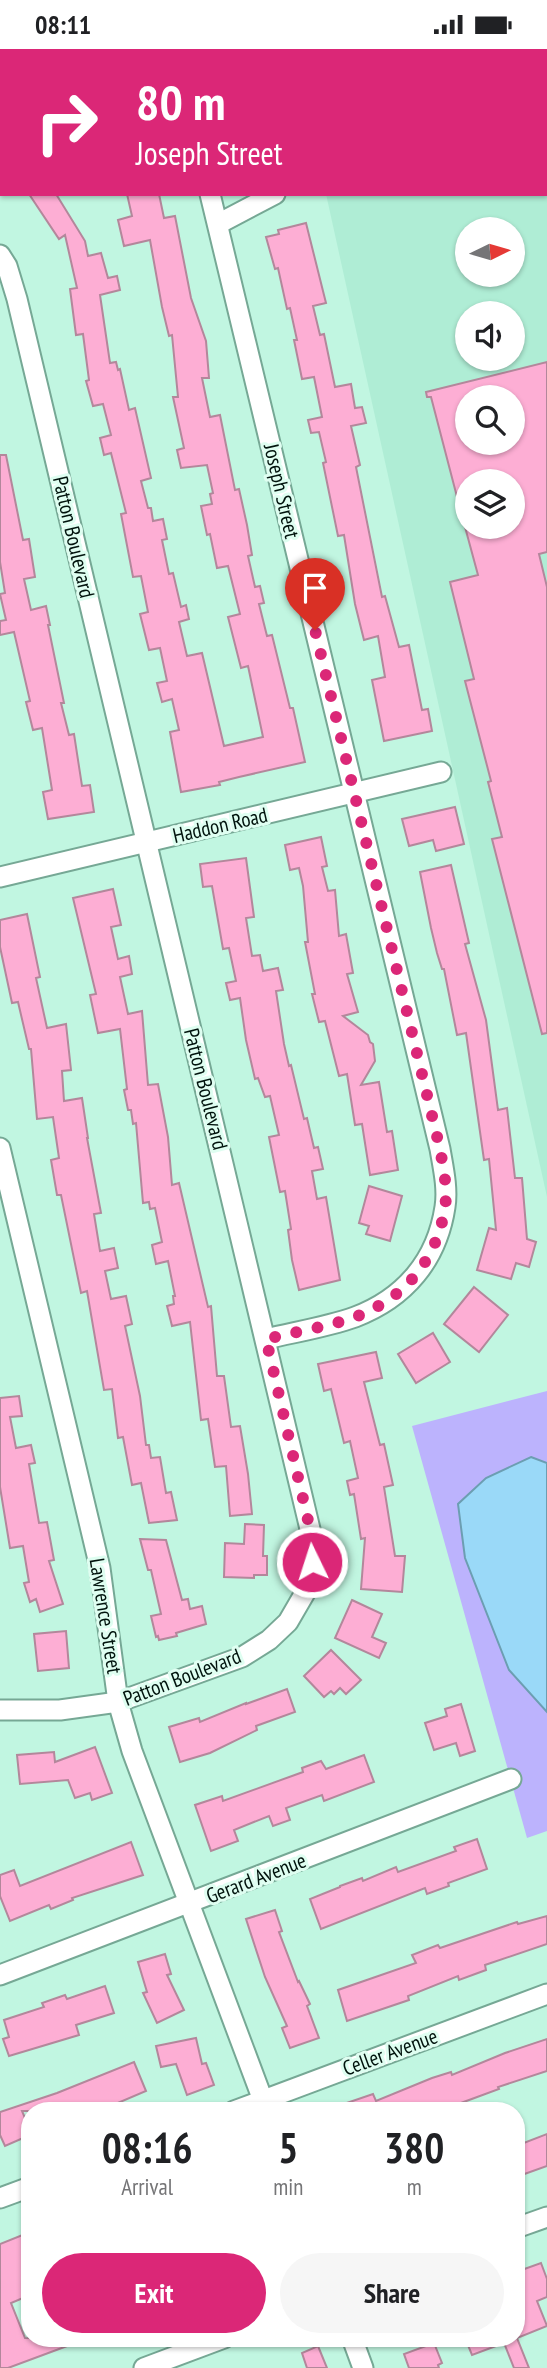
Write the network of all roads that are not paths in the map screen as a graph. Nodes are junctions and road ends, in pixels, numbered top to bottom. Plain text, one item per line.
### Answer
1 (211, 196) edge
2 (271, 196) edge
3 (218, 224) junction
4 (0, 255) edge
5 (441, 772) dead end
6 (354, 793) junction
7 (146, 842) junction
8 (0, 877) edge
9 (0, 1148) edge
10 (266, 1339) junction
11 (118, 1702) junction
12 (0, 1710) edge
13 (511, 1779) dead end
14 (189, 1904) junction
15 (0, 1975) edge
16 (547, 1994) edge
17 (264, 2102) edge
18 (273, 2102) edge
19 (21, 2190) edge
20 (0, 2198) edge
21 (547, 2217) edge
22 (525, 2225) edge
23 (200, 2347) edge
24 (355, 2347) edge
25 (144, 2368) edge
26 (363, 2368) edge

1 - 3 street, Joseph Street
2 - 3 street
3 - 6 street, Joseph Street
4 - 7 street, Patton Boulevard
5 - 6 street, Haddon Road
6 - 7 street, Haddon Road
6 - 10 street, Joseph Street
7 - 8 street, Haddon Road
7 - 10 street, Patton Boulevard
9 - 11 street, Lawrence Street
10 - 11 street, Patton Boulevard
11 - 12 street, Patton Boulevard
11 - 14 street, Lawrence Street
13 - 14 street, Gerard Avenue
14 - 15 street, Gerard Avenue
14 - 17 street, Lawrence Street
16 - 18 street, Celler Avenue
19 - 20 street
21 - 22 street
23 - 25 street
24 - 26 street

